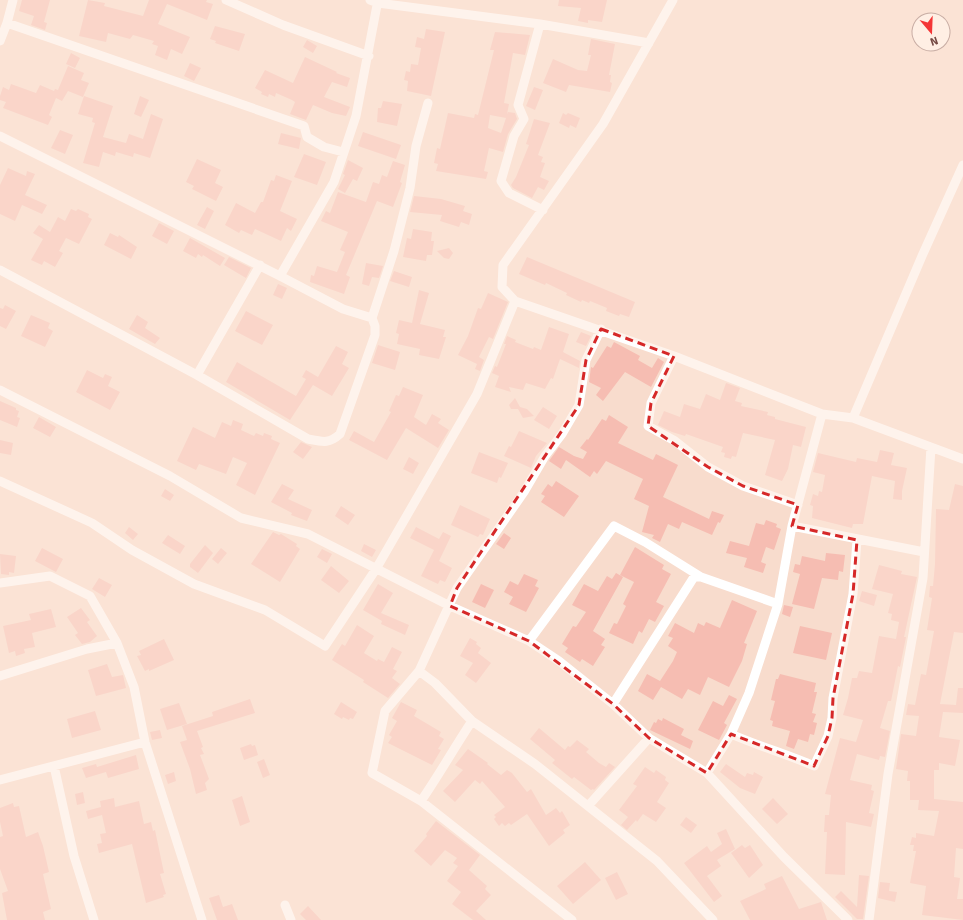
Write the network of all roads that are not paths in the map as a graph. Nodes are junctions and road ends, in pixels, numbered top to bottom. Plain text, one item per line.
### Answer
1 (13, 0) edge
2 (226, 0) edge
3 (673, 0) edge
4 (375, 1) edge
5 (7, 23) junction
6 (540, 24) junction
7 (0, 41) edge
8 (649, 43) junction
9 (369, 56) junction
10 (428, 103) dead end
11 (0, 136) edge
12 (344, 152) junction
13 (963, 165) edge
14 (543, 210) junction
15 (260, 265) junction
16 (0, 270) edge
17 (280, 276) junction
18 (515, 301) junction
19 (372, 318) junction
20 (601, 329) junction
21 (674, 356) junction
22 (197, 375) junction
23 (0, 390) edge
24 (822, 414) junction
25 (853, 418) junction
26 (931, 447) junction
27 (963, 459) edge
28 (0, 481) edge
29 (798, 505) junction
30 (792, 526) junction
31 (857, 540) junction
32 (924, 552) junction
33 (376, 569) junction
34 (701, 577) junction
35 (0, 583) edge
36 (778, 604) junction
37 (450, 606) junction
38 (528, 641) junction
39 (117, 642) junction
40 (419, 671) junction
41 (0, 676) edge
42 (613, 704) junction
43 (472, 722) junction
44 (731, 734) junction
45 (649, 738) junction
46 (145, 742) junction
47 (54, 766) junction
48 (707, 773) junction
49 (0, 780) edge
50 (421, 801) junction
51 (588, 806) junction
52 (285, 905) dead end
53 (94, 920) edge
54 (202, 920) edge
55 (291, 920) edge
56 (572, 920) edge
57 (713, 920) edge
58 (848, 920) edge
59 (869, 920) edge

1 - 5 street
2 - 9 street
3 - 8 street
4 - 6 street
4 - 9 street
5 - 7 street
5 - 12 street
6 - 8 street
6 - 14 street
8 - 14 street
9 - 12 street
10 - 19 street
11 - 15 street
12 - 17 street
13 - 25 street
14 - 18 street
15 - 17 street
15 - 22 street
16 - 22 street
17 - 19 street
18 - 20 street
18 - 33 street
19 - 22 street
20 - 21 street
20 - 37 street
21 - 24 street
21 - 29 street
23 - 33 street
24 - 25 street
24 - 29 street
25 - 26 street
26 - 27 street
26 - 32 street
28 - 33 street
29 - 30 street
30 - 31 street
30 - 36 street
31 - 32 street
31 - 44 street
32 - 59 street
33 - 37 street
34 - 36 street
34 - 38 street
34 - 42 street
35 - 39 street
36 - 44 street
37 - 38 street
37 - 40 street
38 - 42 street
39 - 41 street
39 - 46 street
40 - 43 street
40 - 50 street
42 - 45 street
43 - 50 street
43 - 51 street
44 - 48 street
45 - 48 street
45 - 51 street
46 - 47 street
46 - 54 street
47 - 49 street
47 - 53 street
48 - 58 street
50 - 56 street
51 - 57 street
52 - 55 street

